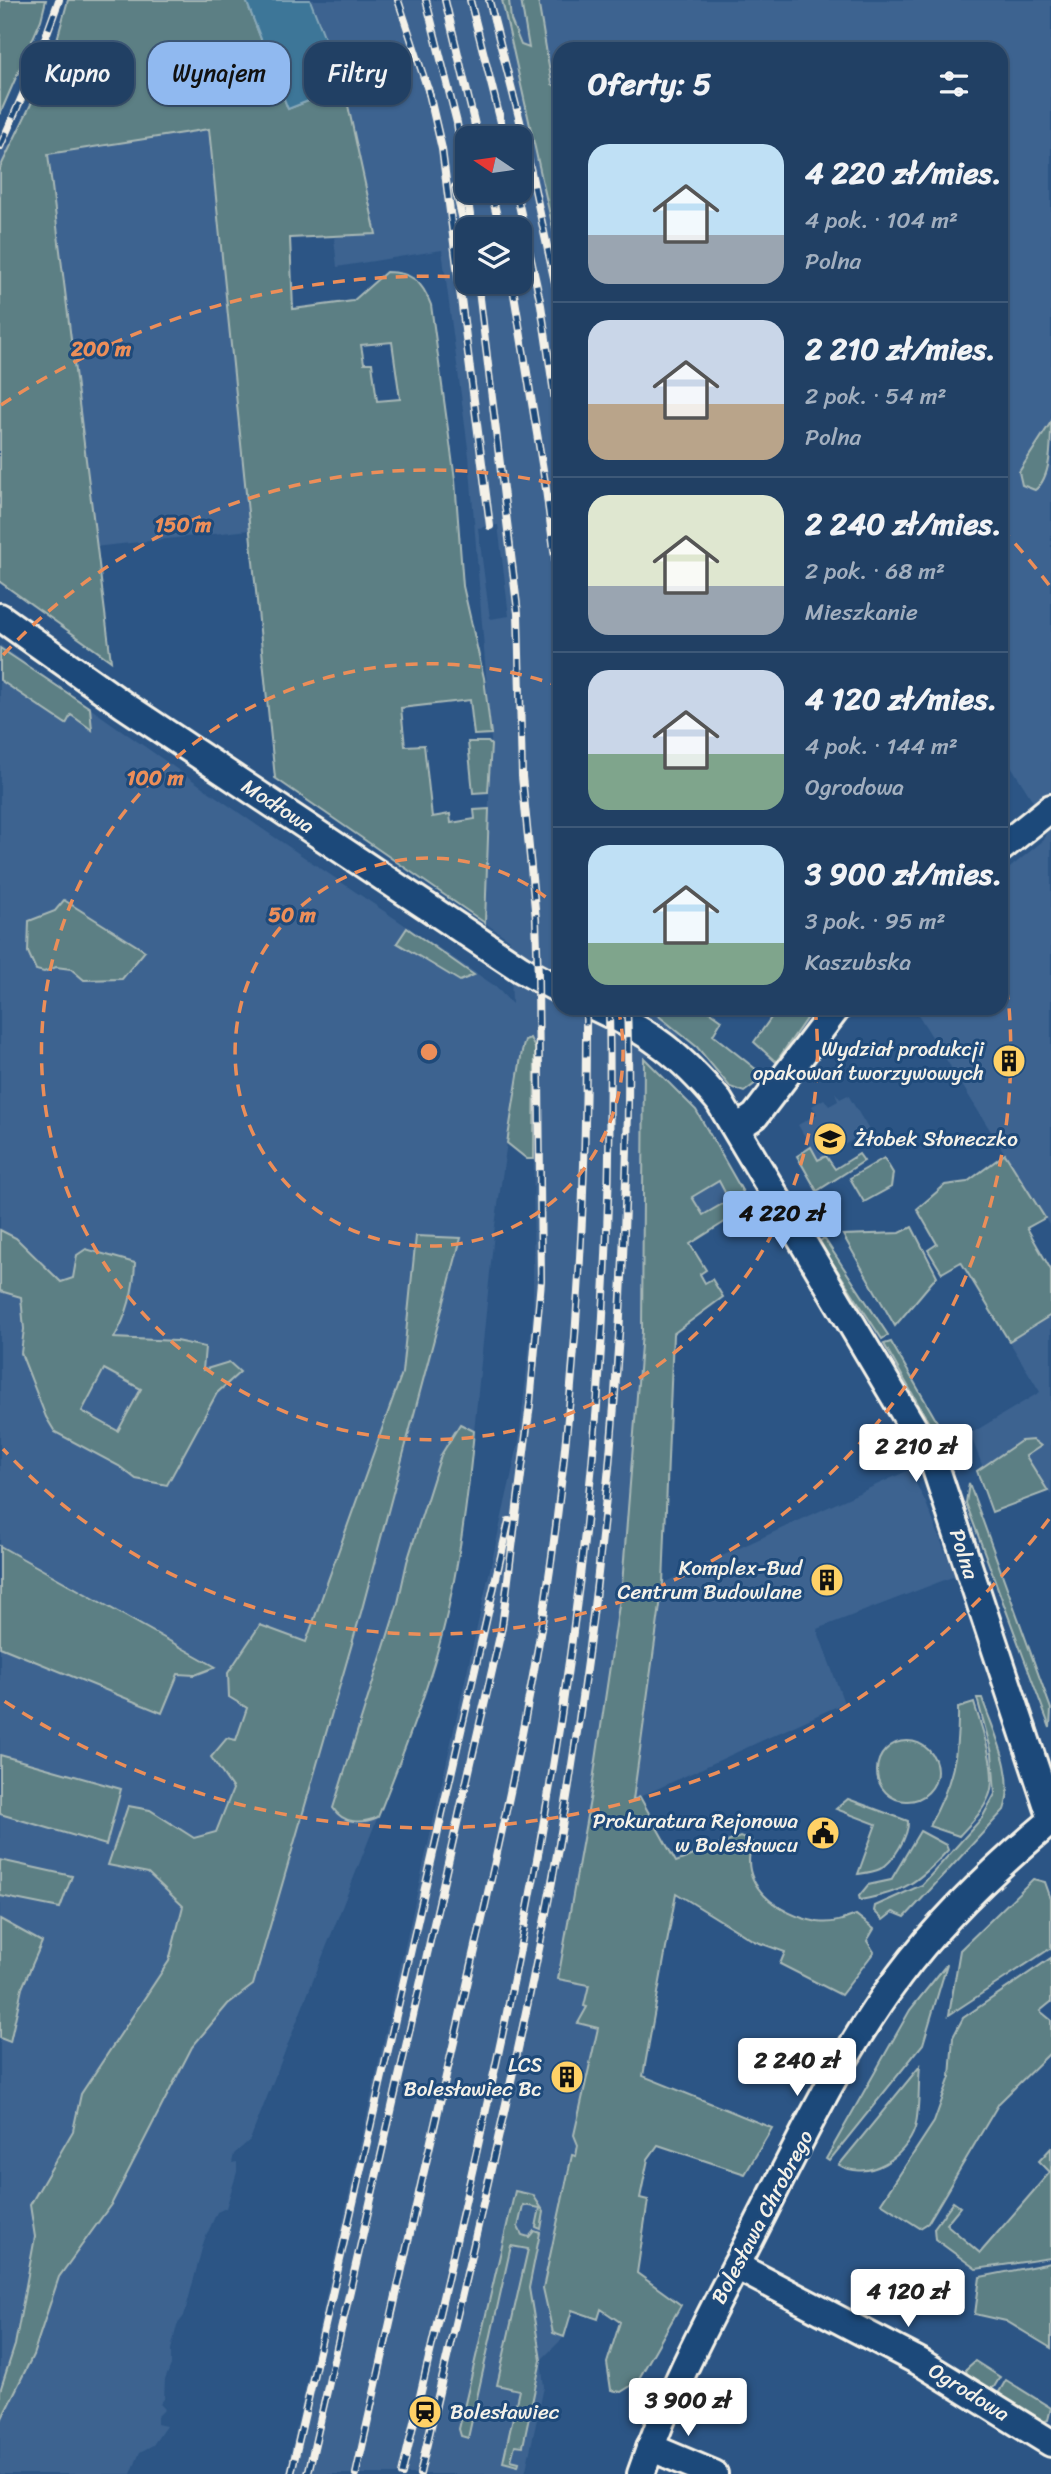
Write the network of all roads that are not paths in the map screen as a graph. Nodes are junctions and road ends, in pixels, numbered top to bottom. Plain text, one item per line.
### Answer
1 (0, 617) edge
2 (1051, 808) edge
3 (1008, 842) edge
4 (553, 986) edge
5 (611, 1015) edge
6 (832, 1015) edge
7 (737, 1128) junction
8 (1051, 1818) edge
9 (736, 2266) junction
10 (1051, 2443) edge
11 (650, 2447) junction
12 (641, 2474) edge
13 (714, 2474) edge

1 - 4 street, Modłowa
2 - 3 street
5 - 7 street
6 - 7 street
7 - 8 street, Polna
8 - 9 street, Bolesława Chrobrego
9 - 10 street, Ogrodowa
9 - 11 street, Bolesława Chrobrego
11 - 12 street, Bolesława Chrobrego
11 - 13 street

